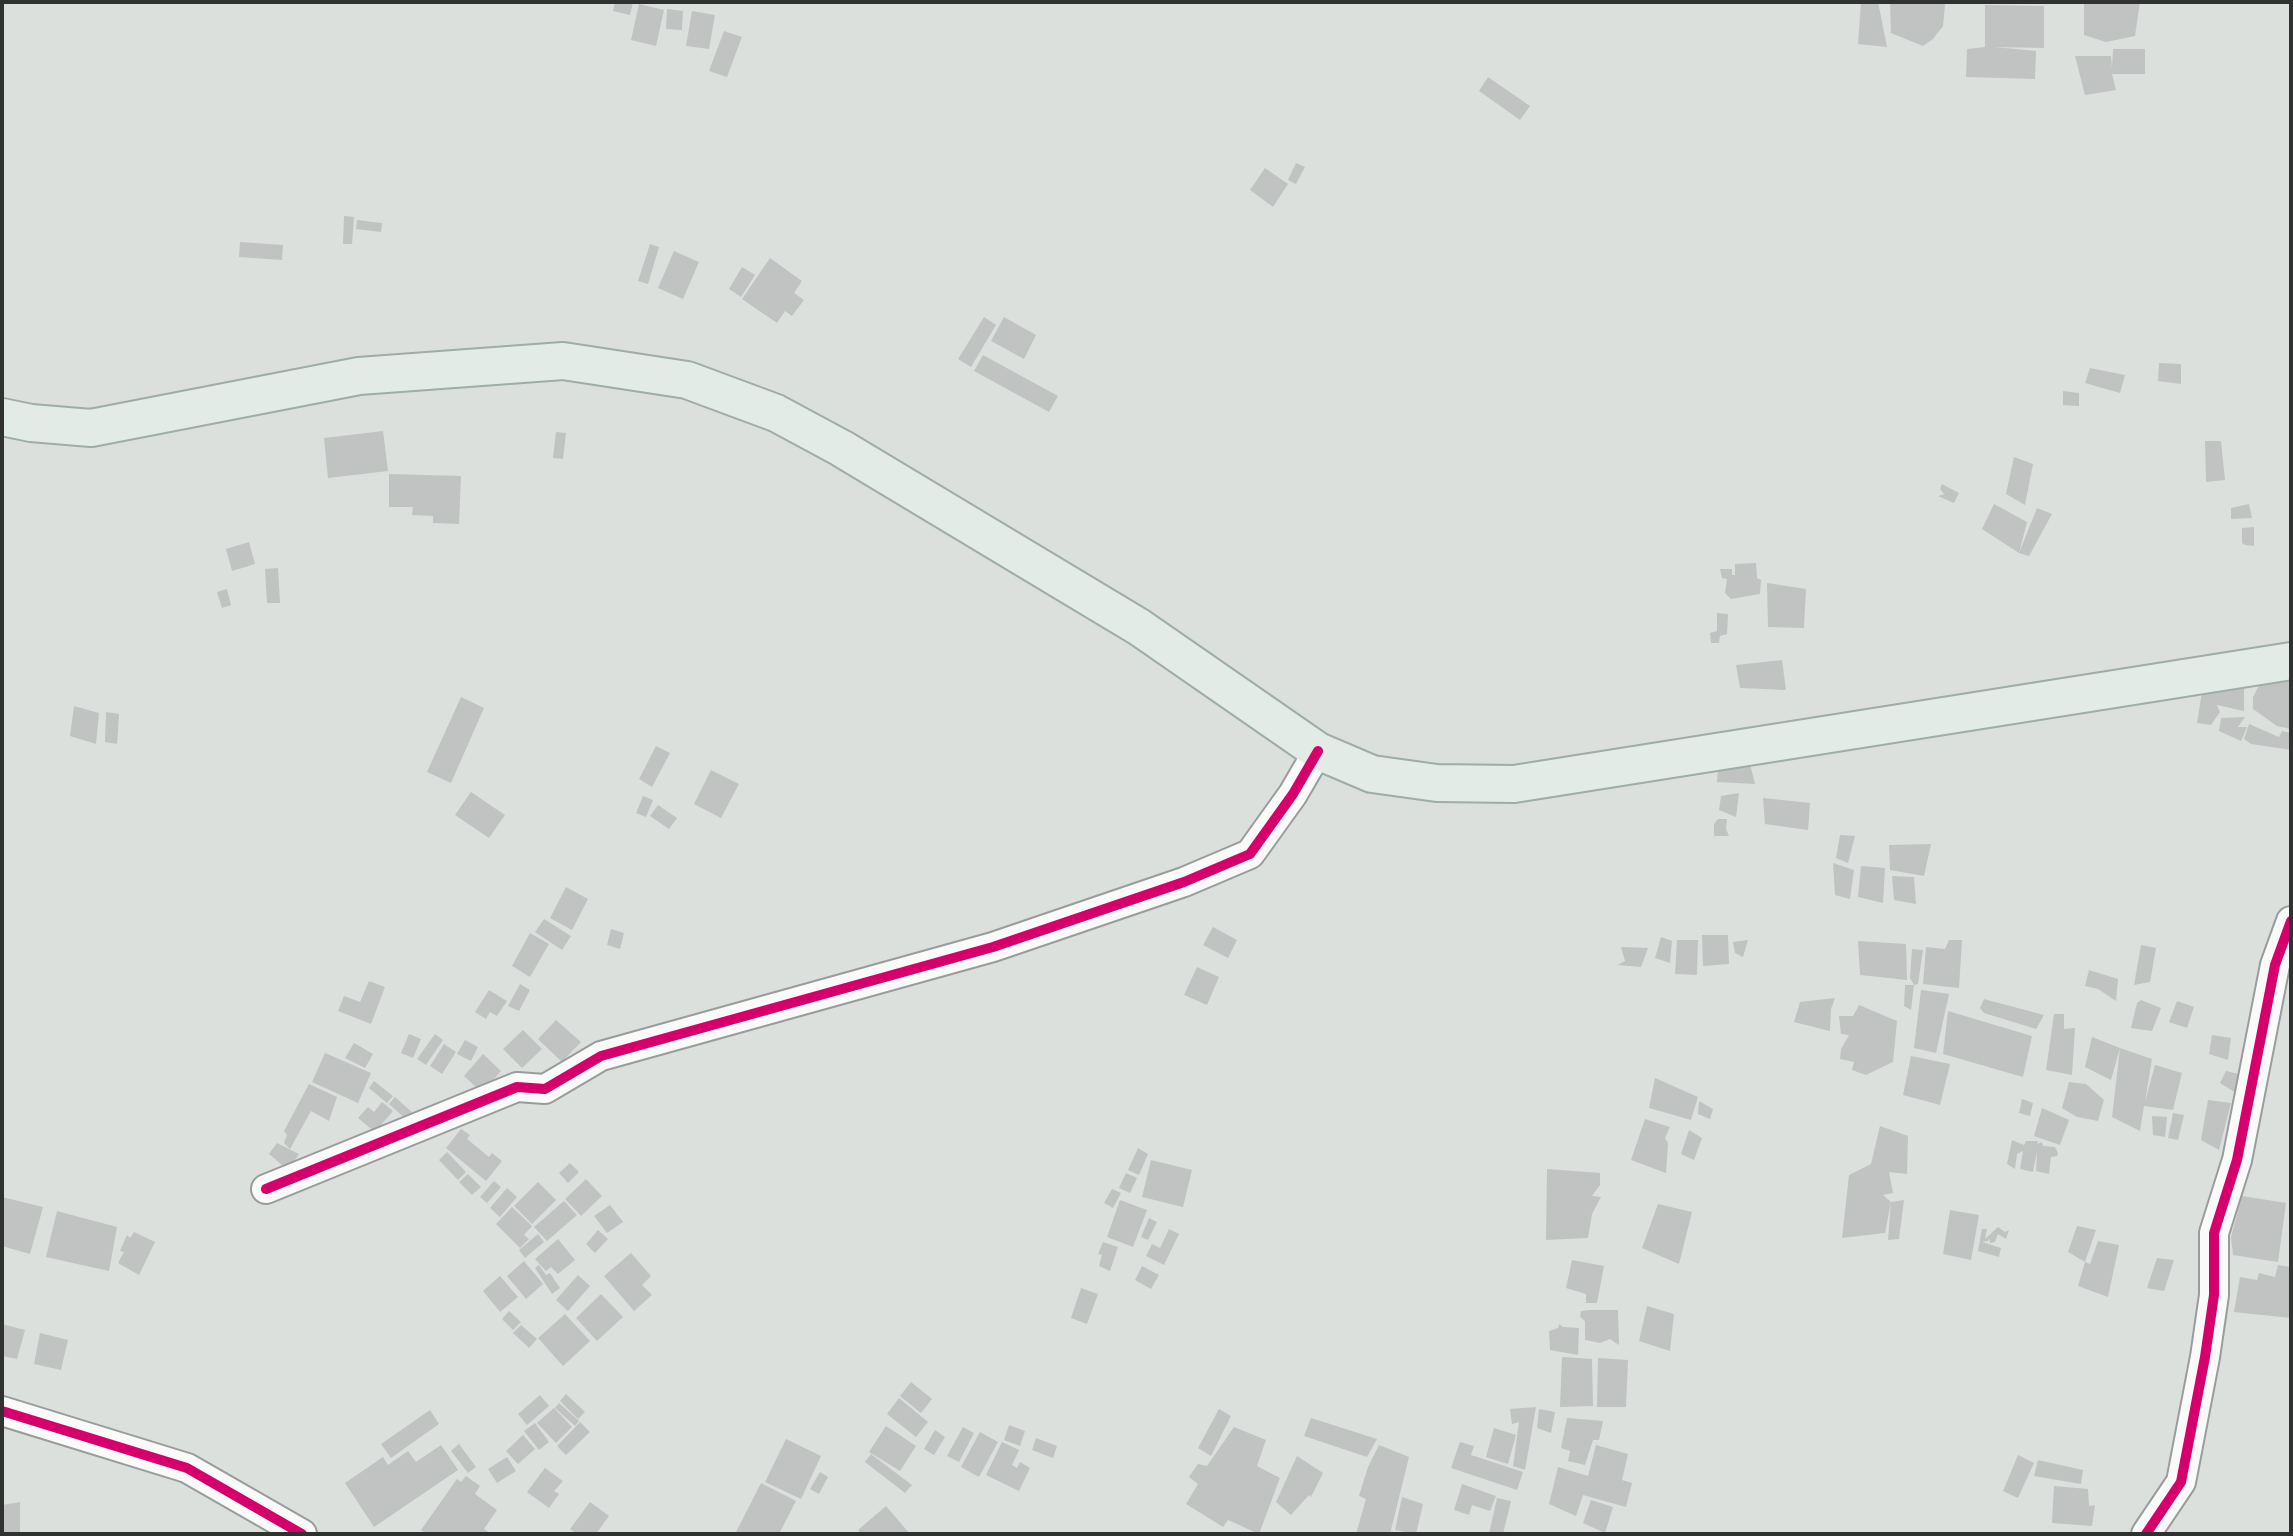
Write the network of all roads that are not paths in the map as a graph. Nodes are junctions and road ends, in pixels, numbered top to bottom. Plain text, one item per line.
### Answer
1 (2, 417) edge
2 (2291, 661) edge
3 (1318, 751) junction
4 (2291, 921) edge
5 (266, 1189) dead end
6 (2, 1411) edge
7 (302, 1534) edge
8 (2146, 1534) edge

1 - 3 main road
2 - 3 main road
3 - 5 street
4 - 8 street
6 - 7 street

